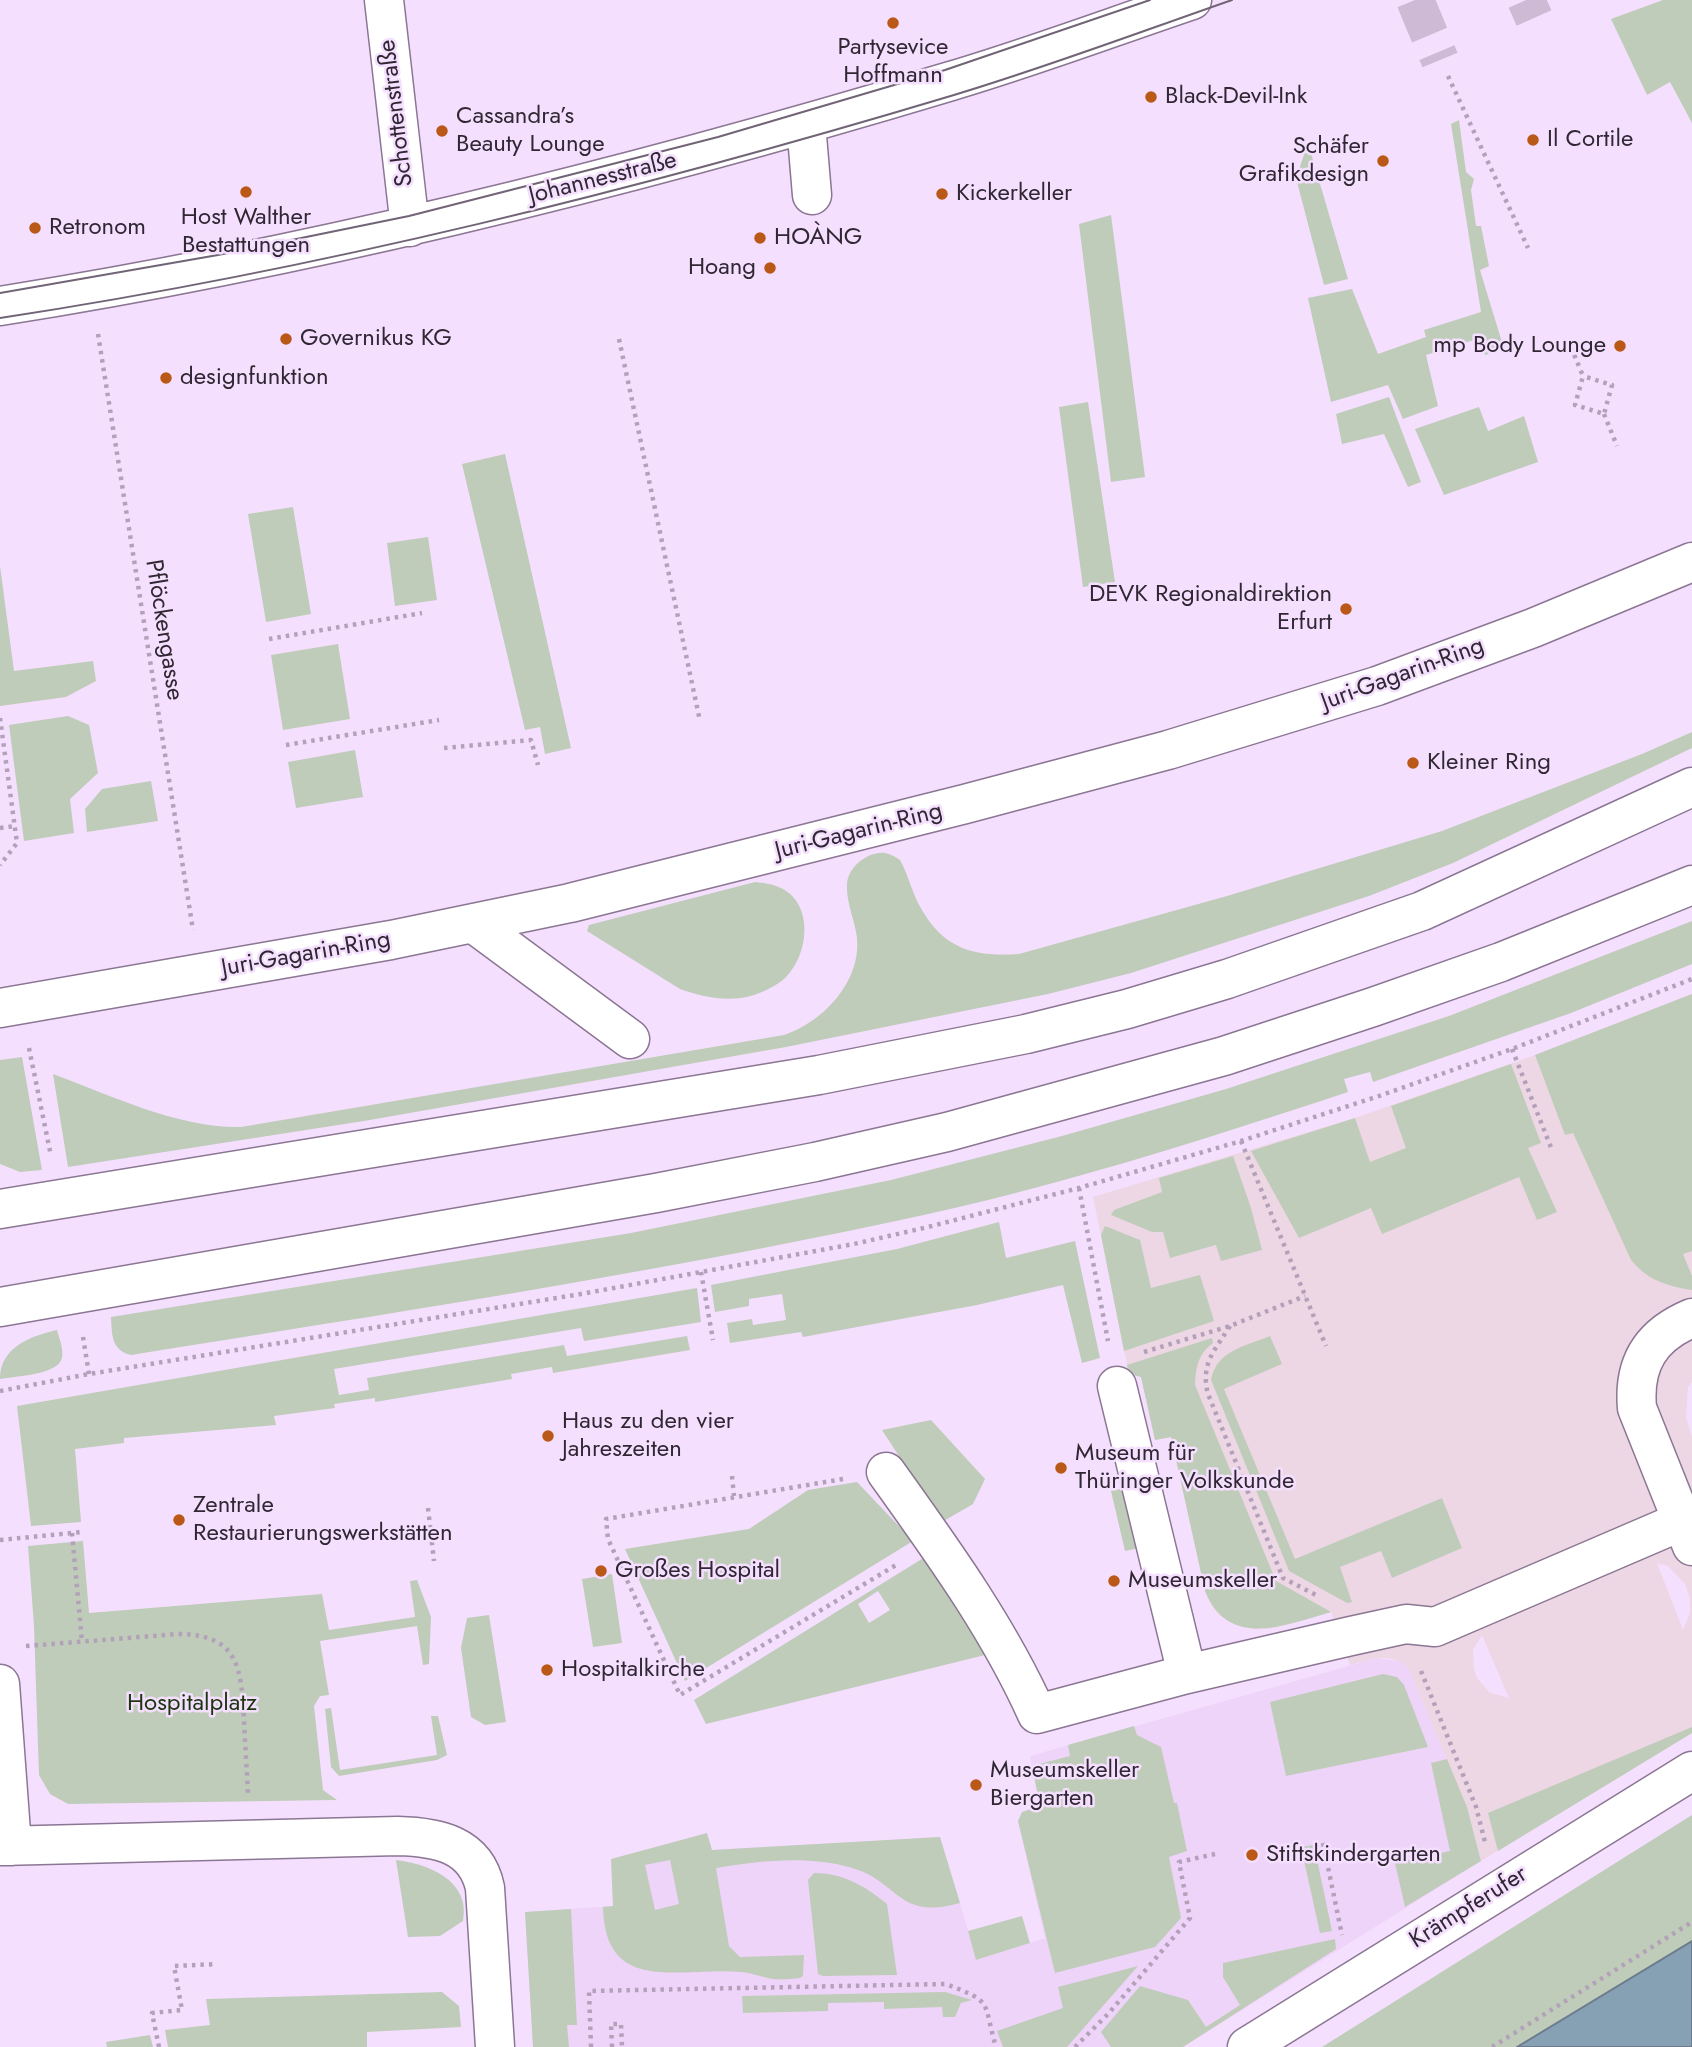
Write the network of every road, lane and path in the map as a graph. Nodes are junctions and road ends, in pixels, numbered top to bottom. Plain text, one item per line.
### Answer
1 (384, 0) edge
2 (1192, 0) edge
3 (1448, 76) dead end
4 (806, 124) junction
5 (812, 195) dead end
6 (411, 227) junction
7 (1528, 248) dead end
8 (91, 292) junction
9 (0, 306) edge
10 (619, 339) dead end
11 (1571, 347) dead end
12 (1583, 376) junction
13 (1604, 414) junction
14 (1617, 446) dead end
15 (1692, 562) edge
16 (422, 613) dead end
17 (269, 639) dead end
18 (0, 718) edge
19 (439, 720) dead end
20 (700, 721) dead end
21 (286, 745) dead end
22 (444, 748) dead end
23 (538, 765) dead end
24 (1692, 787) edge
25 (15, 826) junction
26 (0, 828) edge
27 (0, 865) edge
28 (1692, 885) edge
29 (473, 923) junction
30 (201, 974) junction
31 (1692, 979) edge
32 (0, 1008) edge
33 (630, 1039) dead end
34 (1512, 1049) junction
35 (1241, 1141) junction
36 (1552, 1150) dead end
37 (1079, 1188) junction
38 (0, 1209) edge
39 (701, 1272) junction
40 (1305, 1296) junction
41 (0, 1307) edge
42 (1692, 1318) edge
43 (713, 1340) dead end
44 (1108, 1340) dead end
45 (1326, 1346) dead end
46 (1161, 1347) dead end
47 (1117, 1386) dead end
48 (0, 1391) edge
49 (886, 1472) joint
50 (732, 1476) dead end
51 (734, 1496) junction
52 (428, 1508) dead end
53 (82, 1532) dead end
54 (72, 1533) junction
55 (1687, 1533) edge
56 (0, 1540) edge
57 (936, 1541) junction
58 (434, 1561) dead end
59 (82, 1642) junction
60 (48, 1645) dead end
61 (1187, 1674) junction
62 (0, 1684) edge
63 (1692, 1771) edge
64 (251, 1839) junction
65 (1323, 1843) dead end
66 (6, 1846) edge
67 (1215, 1854) dead end
68 (1692, 1922) edge
69 (217, 1964) dead end
70 (1361, 1977) junction
71 (159, 2047) edge
72 (495, 2047) edge
73 (591, 2047) edge
74 (611, 2047) edge
75 (622, 2047) edge
76 (996, 2047) edge
77 (1075, 2047) edge
78 (1247, 2047) edge
79 (1492, 2047) edge

1 - 6 street, Schottenstraße
2 - 4 street, Johannesstraße
3 - 7 path
4 - 5 street
4 - 6 street, Johannesstraße
6 - 8 street, Johannesstraße
8 - 9 street, Johannesstraße
8 - 30 path, Pflöckengasse
10 - 20 path
11 - 12 path
12 - 13 path
12 - 13 path
13 - 14 path
15 - 29 street, Juri-Gagarin-Ring
16 - 17 path
18 - 25 path
19 - 21 path
22 - 23 path
24 - 38 street
25 - 26 path
25 - 27 path
28 - 41 street
29 - 30 street, Juri-Gagarin-Ring
29 - 33 street
30 - 32 street, Juri-Gagarin-Ring
31 - 34 path
34 - 35 path
34 - 36 path
35 - 37 path
35 - 40 path
37 - 39 path
37 - 44 path
39 - 43 path
39 - 48 path
40 - 45 path
40 - 46 path
42 - 55 street
47 - 61 street
49 - 51 path
49 - 57 street
50 - 51 path
51 - 57 path
52 - 58 path
53 - 54 path
54 - 56 path
54 - 59 path
55 - 61 street
57 - 61 street
59 - 60 path
59 - 64 path
62 - 66 street
63 - 70 street, Krämpferufer
64 - 66 street
64 - 72 street
65 - 70 path
67 - 77 path
68 - 79 path
69 - 71 path
70 - 78 street, Krämpferufer
73 - 76 path
74 - 75 path

